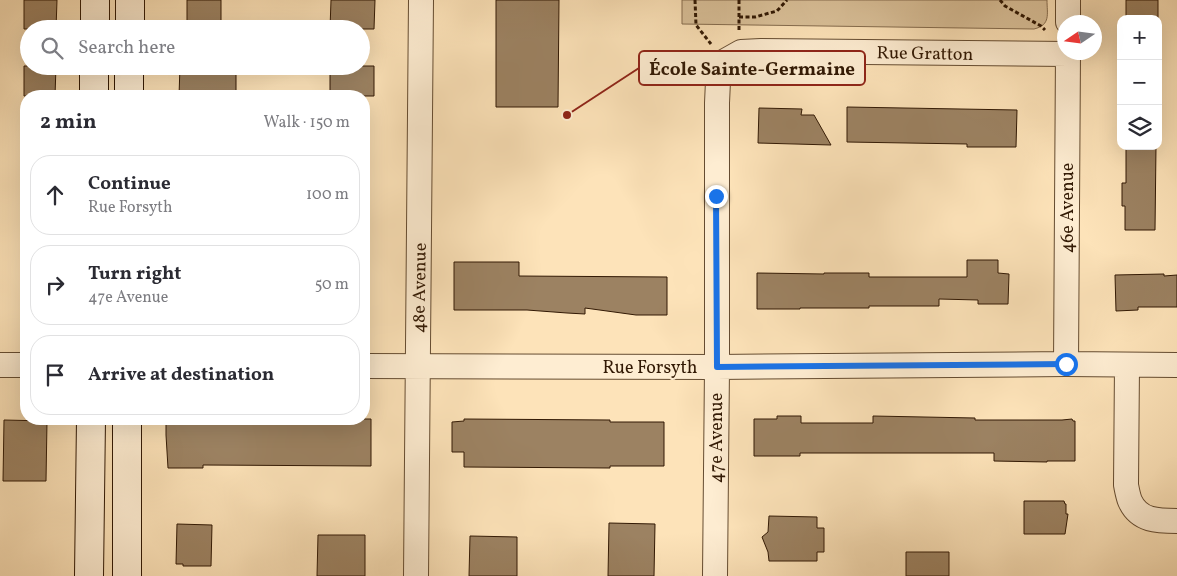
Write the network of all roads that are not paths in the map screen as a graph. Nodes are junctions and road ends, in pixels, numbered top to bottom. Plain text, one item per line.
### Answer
1 (95, 0) edge
2 (130, 0) edge
3 (421, 0) edge
4 (1068, 0) edge
5 (1068, 15) edge
6 (95, 20) edge
7 (130, 20) edge
8 (1057, 53) edge
9 (731, 57) joint
10 (1068, 60) edge
11 (94, 75) edge
12 (129, 75) edge
13 (94, 90) edge
14 (129, 90) edge
15 (1066, 364) junction
16 (0, 365) edge
17 (20, 365) edge
18 (1127, 365) junction
19 (1177, 365) edge
20 (370, 366) edge
21 (418, 366) junction
22 (717, 367) junction
23 (91, 425) edge
24 (127, 425) edge
25 (1177, 521) edge
26 (89, 576) edge
27 (127, 576) edge
28 (416, 576) edge
29 (715, 576) edge

1 - 6 street
2 - 7 street
3 - 21 street, 48e Avenue
4 - 5 street
8 - 9 street, Rue Gratton
9 - 22 street, 47e Avenue
10 - 15 street, 46e Avenue
11 - 13 street
12 - 14 street
15 - 18 street, Rue Forsyth
15 - 22 street, Rue Forsyth
16 - 17 street
18 - 19 street, Rue Forsyth
18 - 25 street
20 - 21 street, Rue Forsyth
21 - 22 street, Rue Forsyth
21 - 28 street, 48e Avenue
22 - 29 street, 47e Avenue
23 - 26 street
24 - 27 street

